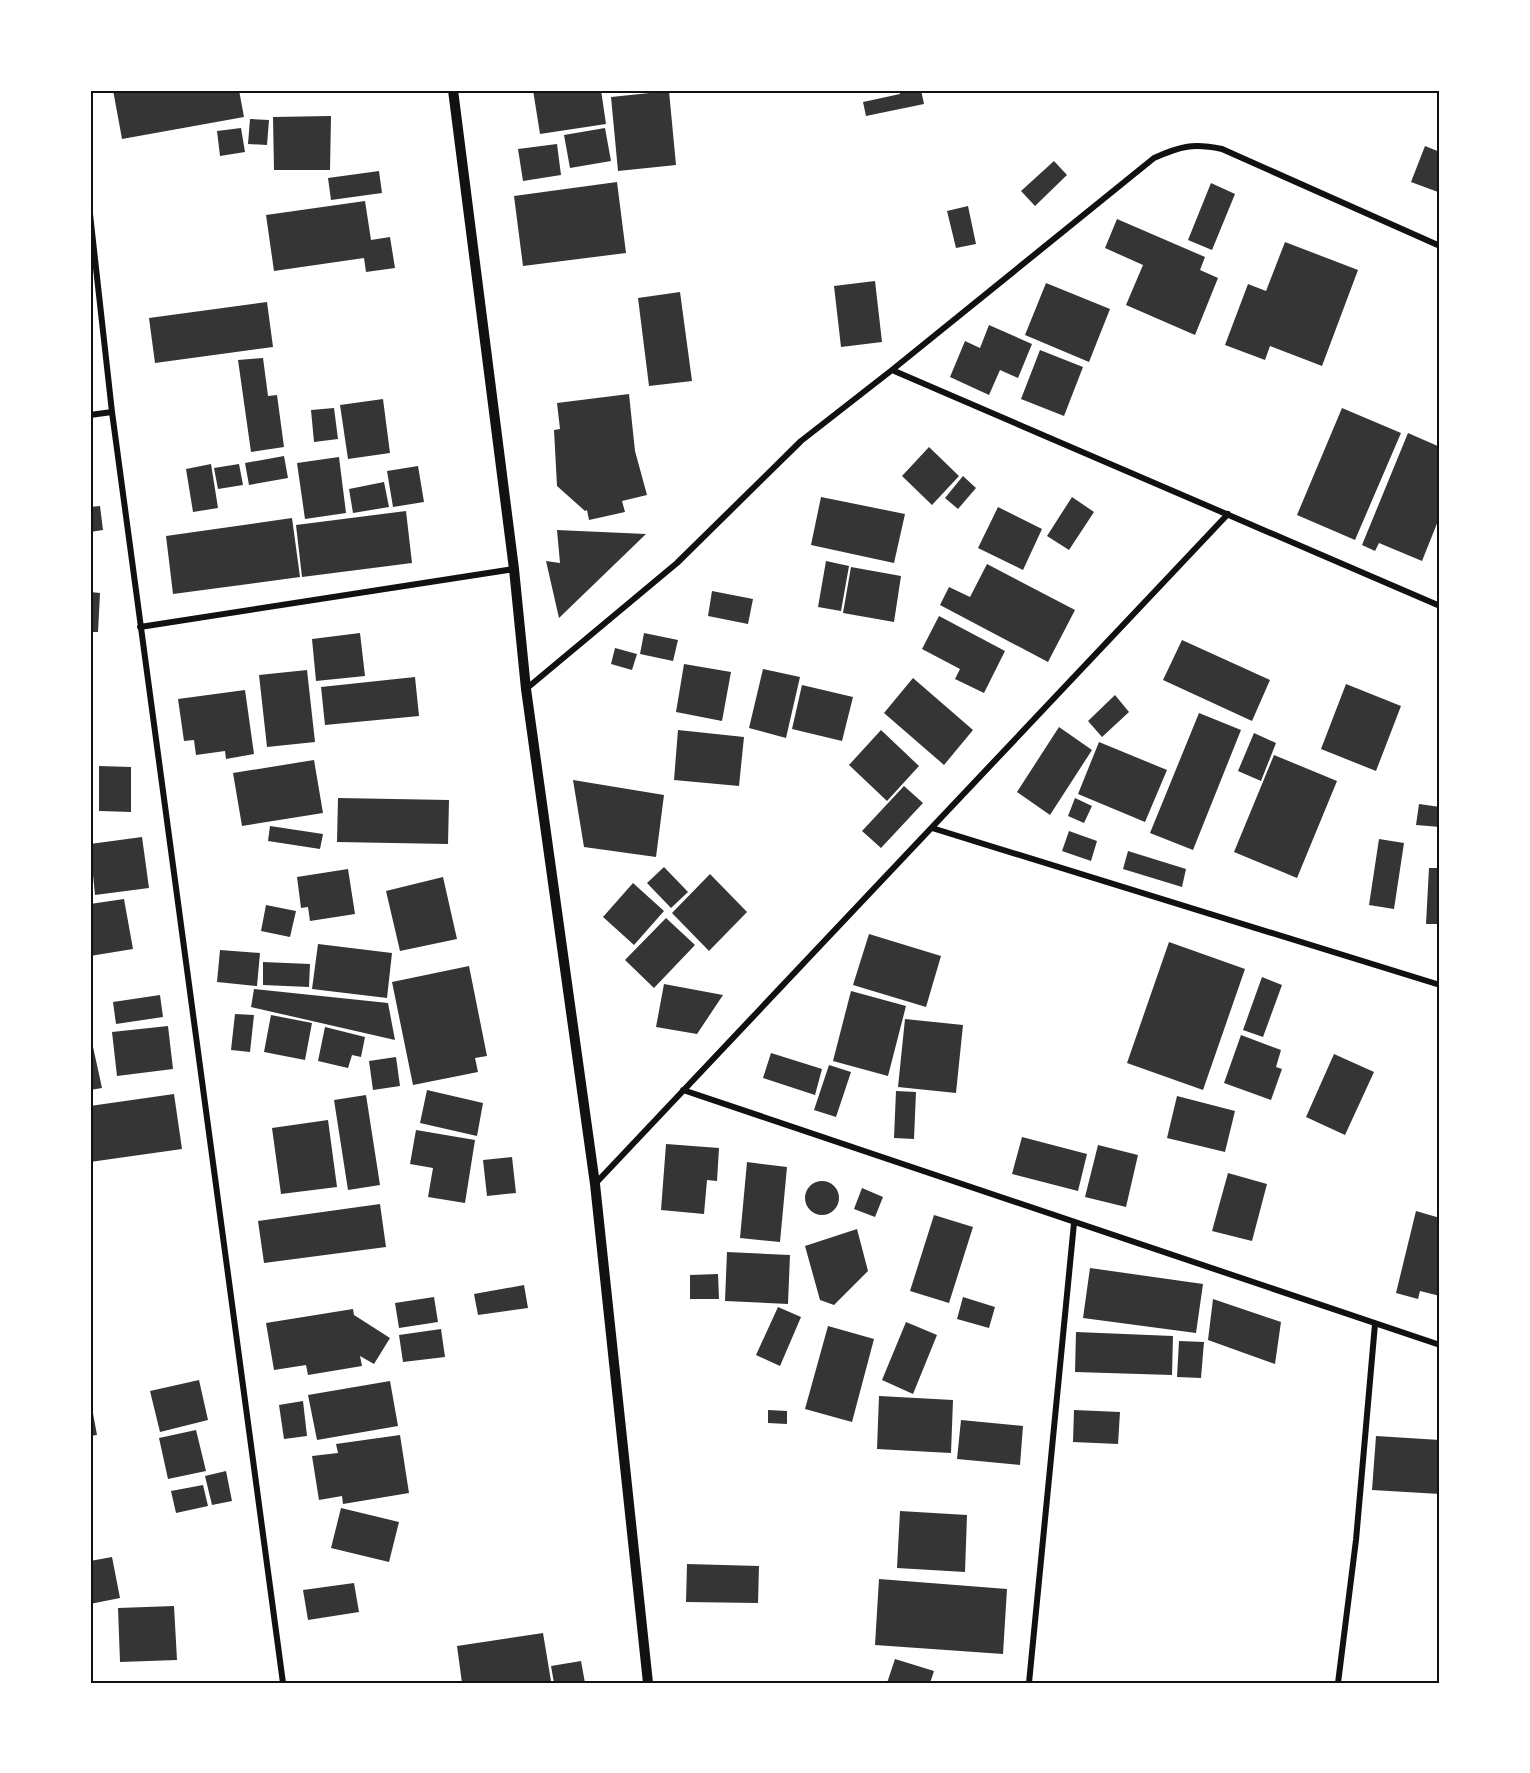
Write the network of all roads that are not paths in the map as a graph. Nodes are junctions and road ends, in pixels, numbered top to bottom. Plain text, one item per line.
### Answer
1 (453, 90) edge
2 (90, 214) edge
3 (1440, 246) edge
4 (892, 370) junction
5 (112, 412) junction
6 (90, 415) edge
7 (1228, 514) junction
8 (514, 569) junction
9 (1440, 606) edge
10 (140, 627) junction
11 (526, 689) junction
12 (932, 828) junction
13 (1440, 985) edge
14 (683, 1090) junction
15 (595, 1184) junction
16 (1074, 1223) junction
17 (1375, 1324) junction
18 (1440, 1345) edge
19 (283, 1683) edge
20 (648, 1683) edge
21 (1029, 1683) edge
22 (1338, 1683) edge

1 - 8 street
2 - 5 street
3 - 4 street
4 - 7 street
4 - 11 street
5 - 6 street
5 - 10 street
7 - 9 street
7 - 12 street
8 - 10 street
8 - 11 street
10 - 19 street
11 - 15 street
12 - 13 street
12 - 14 street
14 - 15 street
14 - 16 street
15 - 20 street
16 - 17 street
16 - 21 street
17 - 18 street
17 - 22 street

